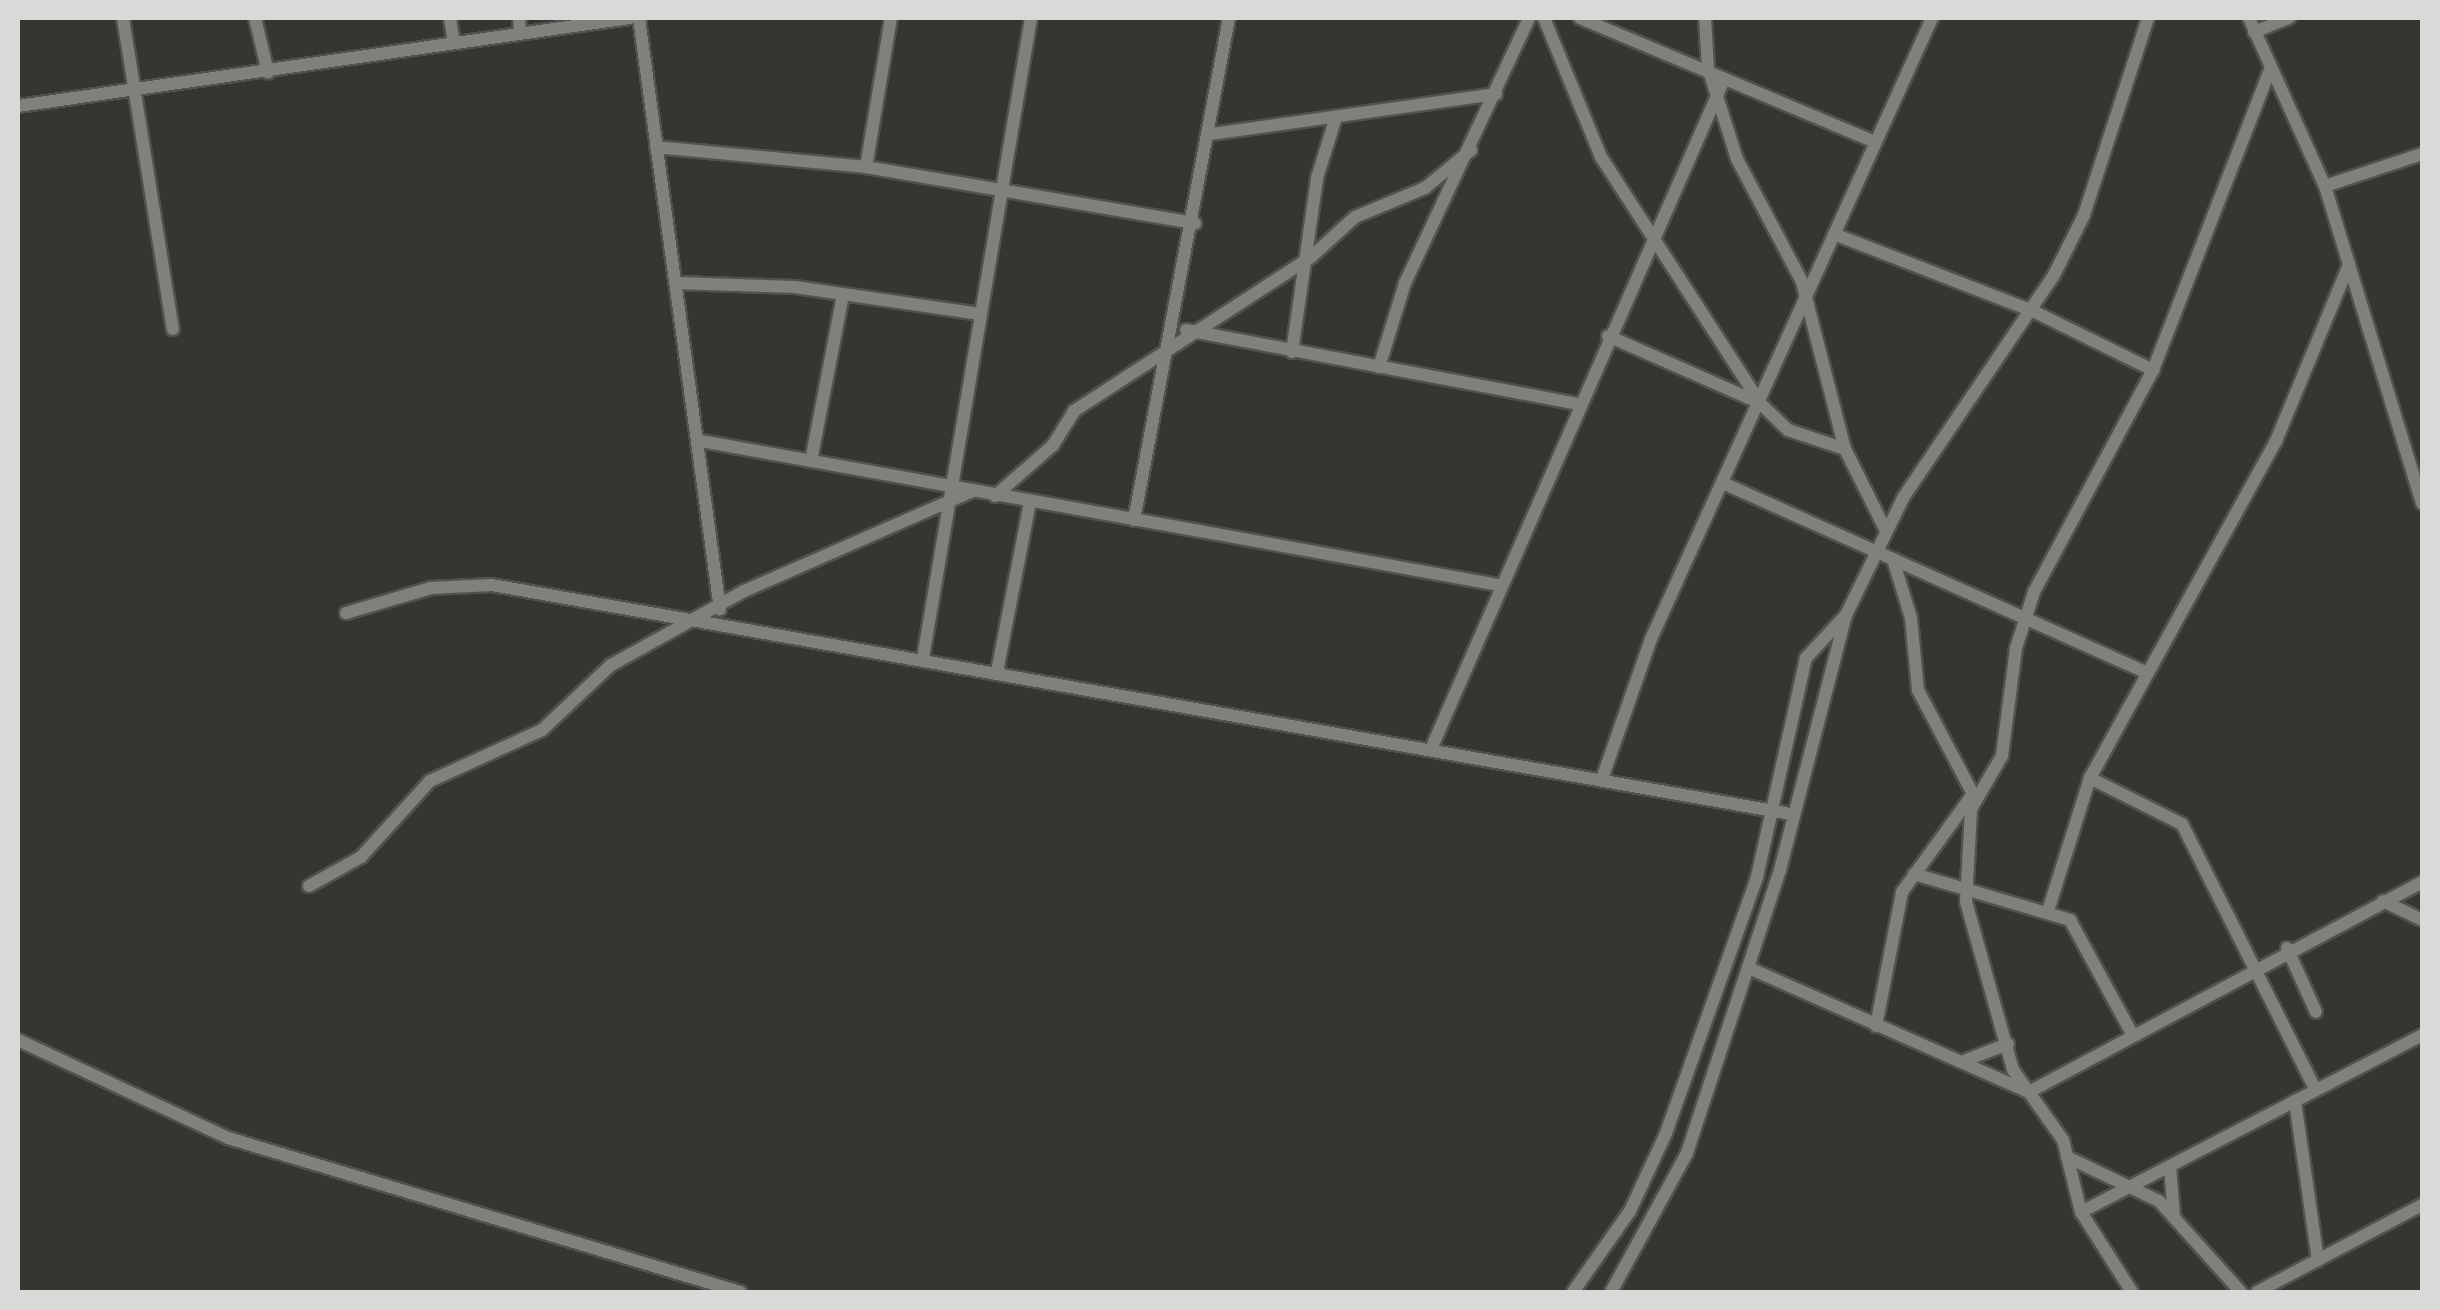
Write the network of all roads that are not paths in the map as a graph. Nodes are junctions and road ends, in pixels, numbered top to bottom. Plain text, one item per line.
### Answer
1 (123, 18) edge
2 (255, 18) edge
3 (450, 18) edge
4 (519, 18) edge
5 (630, 18) edge
6 (639, 18) edge
7 (891, 18) edge
8 (1031, 18) edge
9 (1228, 18) edge
10 (1530, 18) edge
11 (1544, 18) edge
12 (1580, 18) edge
13 (1705, 18) edge
14 (1932, 18) edge
15 (2148, 18) edge
16 (2288, 18) edge
17 (2252, 24) edge
18 (520, 32) junction
19 (454, 42) junction
20 (2270, 70) junction
21 (268, 72) junction
22 (1717, 84) junction
23 (135, 91) junction
24 (1496, 94) junction
25 (18, 106) edge
26 (1336, 117) junction
27 (1211, 134) junction
28 (1874, 142) junction
29 (656, 147) junction
30 (1471, 150) junction
31 (2422, 154) edge
32 (866, 167) junction
33 (2325, 186) junction
34 (996, 189) junction
35 (1195, 223) junction
36 (1834, 234) junction
37 (1650, 238) junction
38 (1303, 262) junction
39 (2349, 265) junction
40 (676, 283) junction
41 (843, 294) junction
42 (1809, 299) junction
43 (2033, 311) junction
44 (980, 314) junction
45 (173, 329) dead end
46 (1183, 330) junction
47 (1608, 336) junction
48 (1172, 344) junction
49 (1292, 352) junction
50 (1379, 367) junction
51 (2153, 370) junction
52 (1760, 403) junction
53 (1576, 404) junction
54 (701, 441) junction
55 (1845, 449) junction
56 (811, 461) junction
57 (1726, 484) junction
58 (949, 488) junction
59 (971, 492) junction
60 (995, 496) junction
61 (1030, 502) junction
62 (2422, 502) edge
63 (948, 504) junction
64 (1134, 520) junction
65 (1886, 529) junction
66 (1874, 550) junction
67 (1893, 558) junction
68 (1499, 585) junction
69 (721, 613) junction
70 (346, 614) dead end
71 (1846, 615) junction
72 (2025, 616) junction
73 (703, 618) junction
74 (923, 658) junction
75 (997, 672) junction
76 (2146, 672) junction
77 (1430, 750) junction
78 (2090, 778) junction
79 (1602, 779) junction
80 (1971, 808) junction
81 (1772, 810) junction
82 (1791, 814) junction
83 (1914, 874) junction
84 (2422, 882) edge
85 (308, 886) dead end
86 (1968, 888) junction
87 (2383, 901) junction
88 (2048, 911) junction
89 (2422, 920) edge
90 (2288, 948) junction
91 (1749, 968) junction
92 (2252, 968) junction
93 (2316, 1012) dead end
94 (1876, 1026) junction
95 (2130, 1032) junction
96 (2422, 1035) edge
97 (18, 1040) edge
98 (2008, 1044) junction
99 (1966, 1060) junction
100 (2316, 1090) junction
101 (2029, 1092) junction
102 (2294, 1101) junction
103 (2067, 1157) junction
104 (2170, 1166) junction
105 (2128, 1187) junction
106 (2422, 1206) edge
107 (2081, 1212) junction
108 (2174, 1217) junction
109 (2318, 1260) junction
110 (740, 1292) edge
111 (1573, 1292) edge
112 (1611, 1292) edge
113 (2132, 1292) edge
114 (2241, 1292) edge
115 (2257, 1292) edge

1 - 23 street
2 - 21 street
3 - 19 street
4 - 18 street
5 - 18 street
6 - 29 street
7 - 32 street
8 - 34 street
9 - 27 street
10 - 24 street
11 - 37 street
12 - 22 street
13 - 22 street
14 - 28 street
15 - 43 street
16 - 17 street
17 - 20 street
18 - 19 street
19 - 21 street
20 - 33 street
20 - 51 street
21 - 23 street
22 - 28 street
22 - 37 street
22 - 42 street
23 - 25 street
23 - 45 street
24 - 26 street
24 - 30 street
26 - 27 street
26 - 38 street
27 - 35 street
28 - 36 street
29 - 32 street
29 - 40 street
30 - 38 street
30 - 50 street
31 - 33 street
32 - 34 street
33 - 39 street
34 - 35 street
34 - 44 street
35 - 46 street
36 - 42 street
36 - 43 street
37 - 47 street
37 - 52 street
38 - 46 street
38 - 49 street
39 - 62 street
39 - 76 street
40 - 41 street
40 - 54 street
41 - 44 street
41 - 56 street
42 - 52 street
42 - 55 street
43 - 51 street
43 - 65 street
44 - 58 street
46 - 48 street
46 - 49 street
47 - 52 street
47 - 53 street
48 - 60 street
48 - 64 street
49 - 50 street
50 - 53 street
51 - 72 street
52 - 55 street
52 - 57 street
53 - 68 street
54 - 56 street
54 - 69 street
55 - 65 street
56 - 58 street
57 - 66 street
57 - 79 street
58 - 59 street
58 - 63 street
59 - 60 street
59 - 63 street
60 - 61 street
61 - 64 street
61 - 75 street
63 - 69 street
63 - 74 street
64 - 68 street
65 - 66 street
66 - 67 street
66 - 71 street
67 - 72 street
67 - 80 street
68 - 77 street
69 - 73 street
69 - 74 street
70 - 73 street
71 - 81 street
71 - 82 street
72 - 76 street
72 - 80 street
73 - 85 street
74 - 75 street
75 - 77 street
76 - 78 street
77 - 79 street
78 - 88 street
78 - 92 street
79 - 81 street
80 - 83 street
80 - 86 street
81 - 82 street
81 - 111 street
82 - 91 street
83 - 86 street
83 - 94 street
84 - 87 street
86 - 88 street
86 - 98 street
87 - 89 street
87 - 90 street
88 - 95 street
90 - 92 street
90 - 93 street
91 - 94 street
91 - 112 street
92 - 95 street
92 - 100 street
94 - 99 street
95 - 101 street
96 - 100 street
97 - 110 street
98 - 99 street
98 - 101 street
99 - 101 street
100 - 102 street
101 - 103 street
102 - 104 street
102 - 109 street
103 - 105 street
103 - 107 street
104 - 105 street
104 - 108 street
105 - 107 street
105 - 108 street
106 - 109 street
107 - 113 street
108 - 114 street
109 - 115 street

